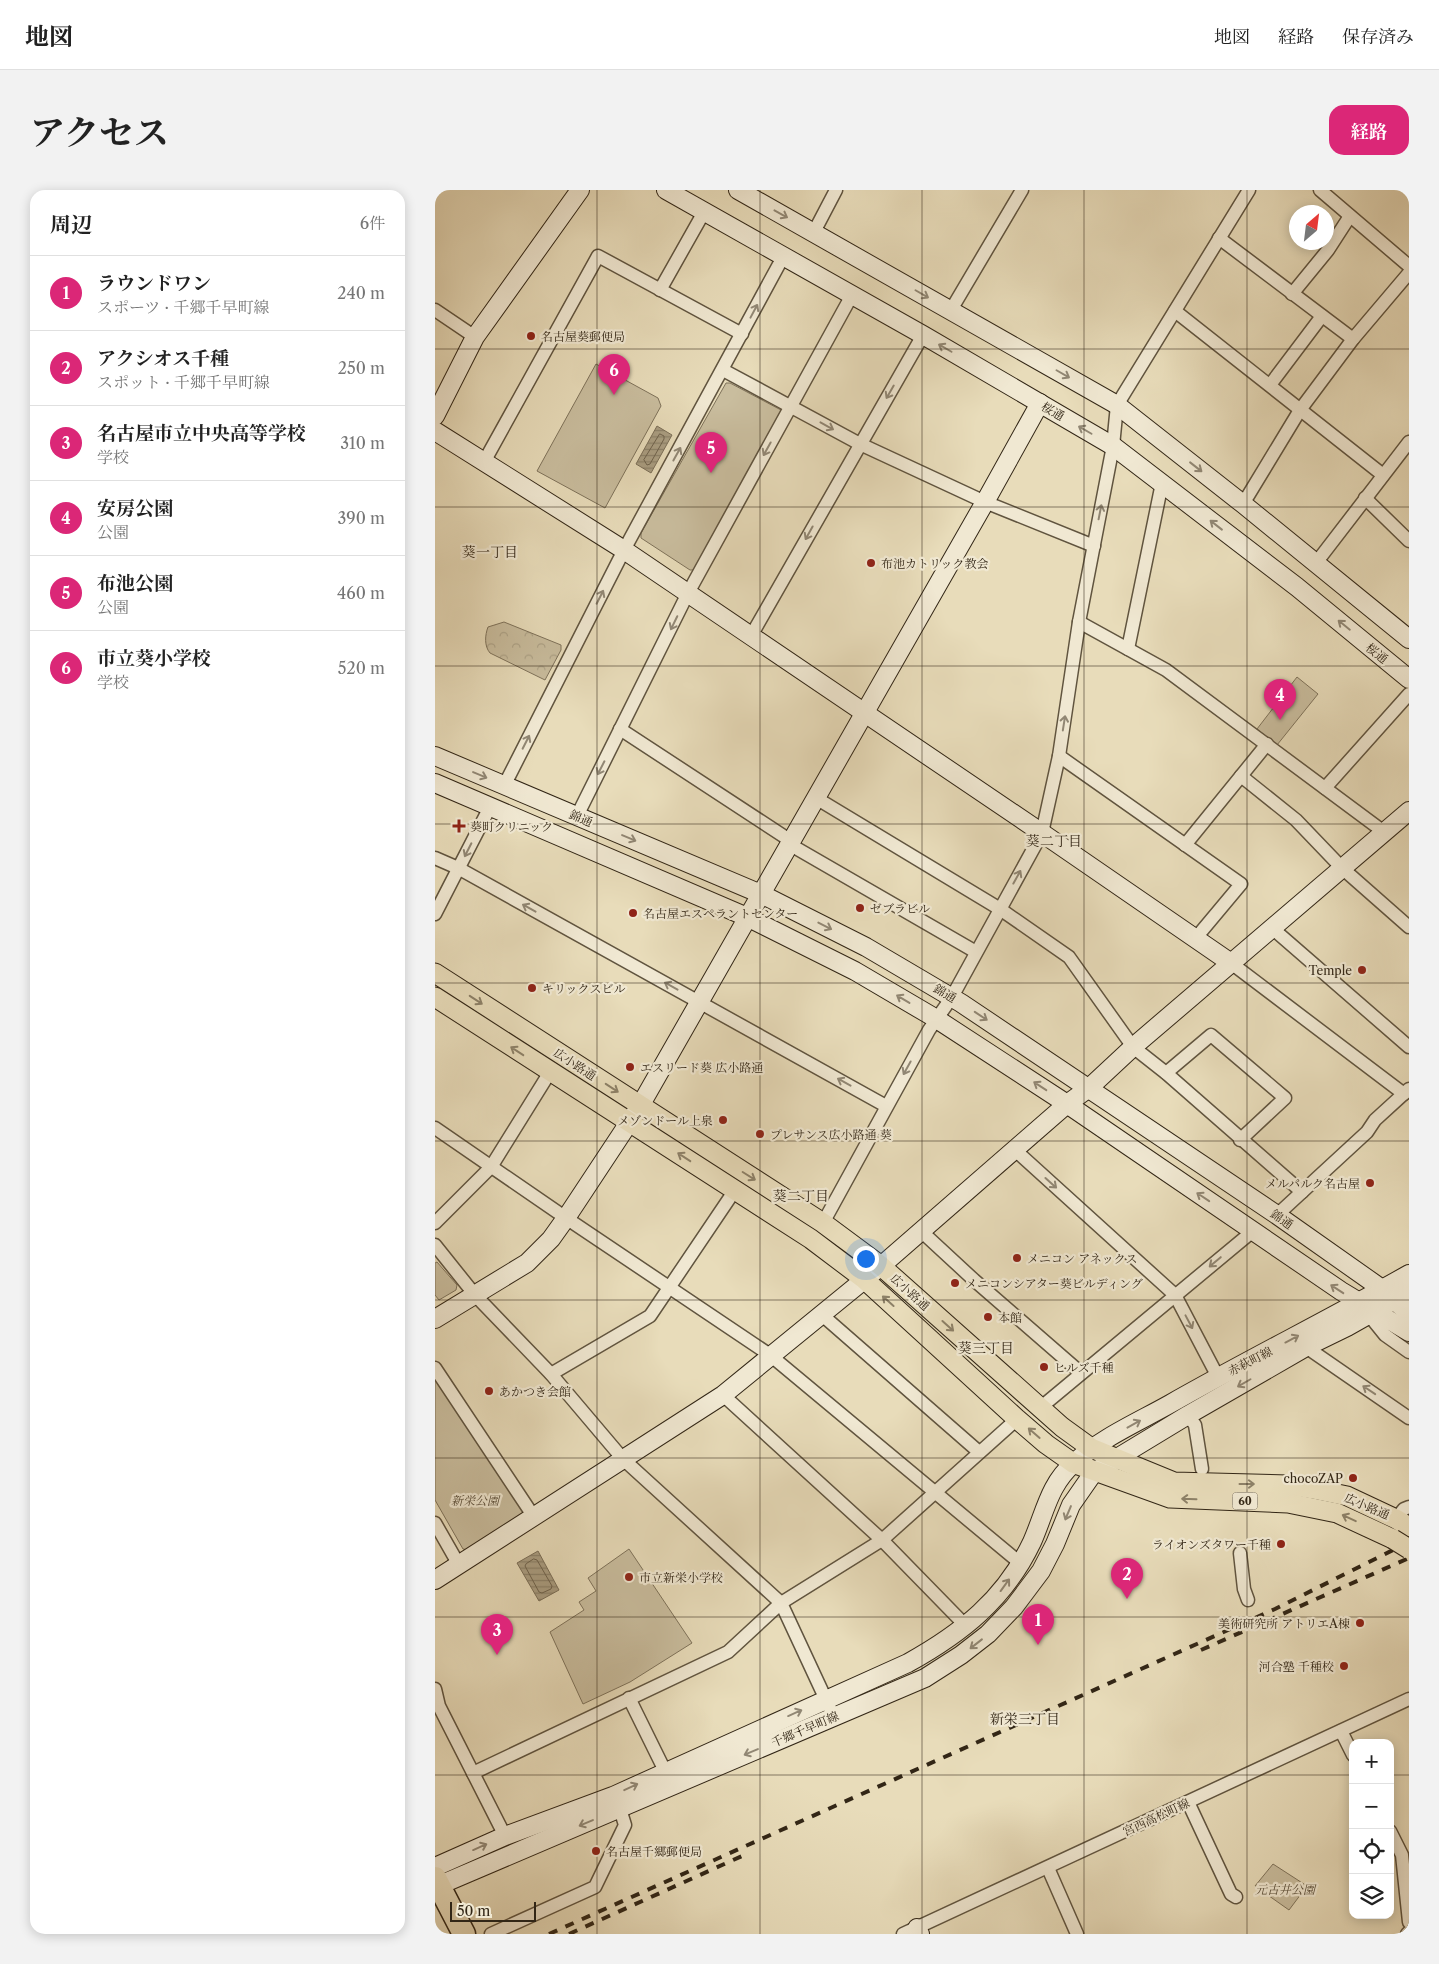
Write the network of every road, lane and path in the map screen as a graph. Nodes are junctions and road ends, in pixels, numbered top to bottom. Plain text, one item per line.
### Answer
1 (580, 190) edge
2 (666, 190) edge
3 (738, 190) edge
4 (836, 190) edge
5 (1022, 190) edge
6 (1249, 190) edge
7 (1319, 190) edge
8 (704, 212) junction
9 (1350, 216) junction
10 (814, 232) junction
11 (1219, 238) junction
12 (783, 257) junction
13 (1409, 266) edge
14 (1409, 273) edge
15 (660, 290) junction
16 (1293, 294) junction
17 (852, 295) junction
18 (435, 310) edge
19 (951, 310) junction
20 (1175, 310) junction
21 (1322, 316) junction
22 (742, 334) junction
23 (923, 335) junction
24 (475, 337) junction
25 (1353, 339) junction
26 (723, 370) junction
27 (1270, 386) junction
28 (1040, 403) junction
29 (1117, 405) junction
30 (791, 406) junction
31 (1300, 410) junction
32 (435, 416) edge
33 (435, 431) edge
34 (1409, 442) edge
35 (859, 444) junction
36 (1113, 446) junction
37 (484, 462) junction
38 (1383, 475) junction
39 (1162, 483) junction
40 (1365, 498) junction
41 (985, 502) junction
42 (1243, 504) junction
43 (1409, 541) edge
44 (1094, 546) junction
45 (624, 550) junction
46 (1316, 563) junction
47 (688, 593) junction
48 (1079, 622) junction
49 (751, 636) junction
50 (1409, 638) edge
51 (1128, 649) junction
52 (1409, 679) edge
53 (1409, 694) edge
54 (864, 714) junction
55 (620, 729) junction
56 (1267, 744) junction
57 (435, 756) edge
58 (1059, 756) junction
59 (1241, 776) junction
60 (435, 783) edge
61 (504, 786) junction
62 (1325, 788) junction
63 (816, 798) junction
64 (490, 807) junction
65 (1409, 811) edge
66 (577, 816) junction
67 (1042, 832) junction
68 (1384, 832) junction
69 (790, 843) junction
70 (1185, 846) junction
71 (435, 858) edge
72 (458, 868) junction
73 (1342, 868) junction
74 (761, 894) junction
75 (1000, 909) junction
76 (435, 914) edge
77 (747, 917) junction
78 (1409, 927) edge
79 (1272, 928) junction
80 (1195, 939) junction
81 (976, 952) junction
82 (1231, 963) junction
83 (435, 973) edge
84 (952, 997) junction
85 (437, 1001) edge
86 (700, 1002) junction
87 (935, 1018) junction
88 (1133, 1047) junction
89 (1409, 1047) edge
90 (550, 1072) junction
91 (1166, 1073) junction
92 (1089, 1088) junction
93 (1406, 1091) edge
94 (1067, 1104) junction
95 (641, 1106) junction
96 (887, 1106) junction
97 (630, 1122) junction
98 (435, 1128) edge
99 (1240, 1140) junction
100 (1015, 1150) junction
101 (491, 1167) junction
102 (735, 1190) junction
103 (1301, 1192) junction
104 (1277, 1216) junction
105 (565, 1218) junction
106 (823, 1222) junction
107 (435, 1223) edge
108 (921, 1231) junction
109 (1253, 1231) junction
110 (435, 1245) edge
111 (881, 1266) junction
112 (1409, 1274) edge
113 (864, 1279) junction
114 (670, 1289) junction
115 (475, 1294) junction
116 (1400, 1294) edge
117 (1175, 1295) junction
118 (1367, 1310) junction
119 (821, 1314) junction
120 (1409, 1314) edge
121 (435, 1319) edge
122 (1409, 1332) edge
123 (1305, 1347) junction
124 (1409, 1352) edge
125 (771, 1355) junction
126 (435, 1368) edge
127 (1081, 1373) junction
128 (551, 1374) junction
129 (1218, 1377) junction
130 (723, 1395) junction
131 (1040, 1408) junction
132 (1188, 1415) junction
133 (1409, 1418) edge
134 (1017, 1419) junction
135 (1091, 1448) junction
136 (979, 1452) junction
137 (1115, 1458) junction
138 (623, 1459) junction
139 (1073, 1463) junction
140 (1202, 1469) dead end
141 (1094, 1472) junction
142 (934, 1493) junction
143 (534, 1517) junction
144 (1405, 1518) edge
145 (435, 1523) edge
146 (881, 1540) junction
147 (1409, 1549) edge
148 (1240, 1553) dead end
149 (1020, 1563) junction
150 (459, 1565) junction
151 (435, 1580) edge
152 (1248, 1600) dead end
153 (781, 1603) junction
154 (966, 1626) junction
155 (435, 1689) edge
156 (629, 1698) junction
157 (1409, 1698) edge
158 (826, 1699) junction
159 (834, 1716) junction
160 (1341, 1730) junction
161 (1349, 1747) edge
162 (665, 1771) junction
163 (473, 1773) junction
164 (1188, 1802) junction
165 (620, 1809) junction
166 (505, 1836) junction
167 (1394, 1839) edge
168 (1048, 1868) junction
169 (436, 1879) edge
170 (1236, 1897) dead end
171 (1409, 1922) edge
172 (913, 1932) edge
173 (464, 1934) edge
174 (491, 1934) edge
175 (1077, 1934) edge

1 - 24 street
2 - 8 street, 桜通
3 -> 10 street
4 - 10 street
5 - 19 street
6 - 11 street
7 - 9 street
8 - 12 street, 桜通
8 - 15 street
9 - 13 street
9 - 16 street
10 -> 19 street
11 - 16 street
11 - 20 street
12 - 17 street, 桜通
22 -> 12 street
14 - 25 street
15 - 22 street
15 - 37 street
16 - 21 street
17 - 23 street, 桜通
17 - 30 street
18 - 24 street
19 -> 29 street
20 - 27 street
20 - 29 street
21 - 25 street
21 - 27 street
22 - 26 street
28 -> 23 street, 桜通
23 -> 35 street
24 - 32 street
25 - 31 street
26 - 30 street
45 -> 26 street
27 - 31 street
36 -> 28 street, 桜通
28 - 41 street
29 - 36 street
29 -> 42 street
30 -> 35 street
30 -> 47 street
31 - 38 street
31 - 42 street
33 - 37 street
34 - 38 street
35 - 41 street
35 -> 49 street
36 - 39 street, 桜通
44 -> 36 street
37 - 45 street
38 - 40 street
39 - 51 street
52 -> 39 street, 桜通
40 - 43 street
40 - 46 street
41 - 44 street
41 - 54 street
42 - 46 street
44 - 48 street
45 - 47 street
61 -> 45 street
46 - 50 street
47 - 49 street
47 -> 55 street
48 - 51 street
58 -> 48 street
49 - 54 street
51 - 56 street
53 - 62 street
54 - 63 street
54 - 67 street
55 -> 66 street
55 - 69 street
56 - 59 street
56 - 62 street
57 -> 61 street, 錦通
58 - 67 street
58 - 70 street
59 - 70 street
59 - 73 street
60 - 64 street, 錦通
61 - 66 street, 錦通
62 - 68 street
63 - 69 street
63 - 75 street
64 -> 72 street
64 - 77 street, 錦通
65 - 68 street
66 -> 74 street, 錦通
75 -> 67 street
67 - 80 street
68 - 73 street
69 - 74 street
69 - 81 street
70 - 80 street
71 - 72 street
72 - 76 street
86 -> 72 street
73 - 78 street
73 - 79 street
74 - 77 street
74 -> 84 street, 錦通
75 - 81 street
75 - 88 street
77 - 86 street
87 -> 77 street, 錦通
79 - 82 street
79 - 89 street
80 - 82 street
81 - 84 street
82 - 88 street
82 - 93 street
83 -> 95 main road, 広小路通 / 60
84 - 87 street
84 -> 92 street, 錦通
90 -> 85 main road, 広小路通 / 60
86 - 95 street
96 -> 86 street
94 -> 87 street, 錦通
87 -> 96 street
88 - 91 street
88 - 92 street
90 - 97 main road, 広小路通 / 60
90 - 101 street
91 - 99 street
91 - 99 street
92 - 94 street
92 - 104 street, 錦通
93 - 103 street
94 - 100 street
109 -> 94 street, 錦通
95 - 97 street
95 -> 106 main road, 広小路通 / 60
96 - 106 street
102 -> 97 main road, 広小路通 / 60
97 - 105 street
98 - 101 street
99 - 103 street
100 - 108 street
100 -> 117 street
101 - 105 street
101 - 107 street
102 - 113 main road, 広小路通 / 60
102 - 114 street
103 - 104 street
104 - 116 street, 錦通
105 - 114 street
105 - 115 street
106 - 111 main road, 広小路通 / 60
108 - 111 street
108 - 127 street
109 -> 117 street
118 -> 109 street, 錦通
110 - 115 street
111 - 113 street
111 -> 131 main road, 広小路通 / 60
112 - 116 street, 赤萩町線
113 - 119 street
134 -> 113 main road, 広小路通 / 60
114 - 125 street
114 - 128 street
115 - 121 street
115 - 128 street
116 - 118 street, 赤萩町線
116 - 120 street, 錦通
117 - 127 street
117 -> 129 street
118 - 122 street, 錦通
118 - 123 street, 赤萩町線
118 - 124 street
129 -> 118 street, 赤萩町線
119 - 125 street
119 - 136 street
123 -> 132 street, 赤萩町線
133 -> 123 street
125 - 130 street
125 - 142 street
126 - 143 street
127 - 131 street
128 - 138 street
135 -> 129 street, 赤萩町線
130 - 138 street
130 - 146 street
131 - 135 main road, 広小路通 / 60
132 - 137 street, 赤萩町線
132 - 140 street
134 - 136 street
139 -> 134 main road, 広小路通 / 60
135 - 137 main road, 広小路通 / 60
135 - 139 street, 赤萩町線
136 - 142 street
137 - 141 street, 赤萩町線
137 -> 144 main road, 広小路通 / 60
138 - 143 street
138 - 153 street
139 - 141 main road, 広小路通 / 60
139 - 149 street, 千郷千早町線
147 -> 141 main road, 広小路通 / 60, bridge
141 -> 159 street, 千郷千早町線
142 - 146 street
142 - 149 street
143 - 150 street
145 - 150 street
146 - 153 street
146 - 154 street
148 - 152 street
154 -> 149 street, 千郷千早町線
150 - 151 street
153 - 156 street
153 - 158 street
154 - 158 street, 千郷千早町線
155 - 163 street
156 - 162 street
156 - 163 street
157 - 160 street, 宮西高松町線
158 - 159 street
162 -> 158 street, 千郷千早町線
159 -> 165 street, 千郷千早町線
160 - 161 street
160 - 164 street, 宮西高松町線
166 -> 162 street, 千郷千早町線
163 - 166 street
164 - 168 street, 宮西高松町線
164 - 170 street
165 -> 169 street, 千郷千早町線
165 - 174 street
169 -> 166 street, 千郷千早町線
167 - 171 street
168 - 172 street, 宮西高松町線
168 - 175 street
169 - 173 highway

